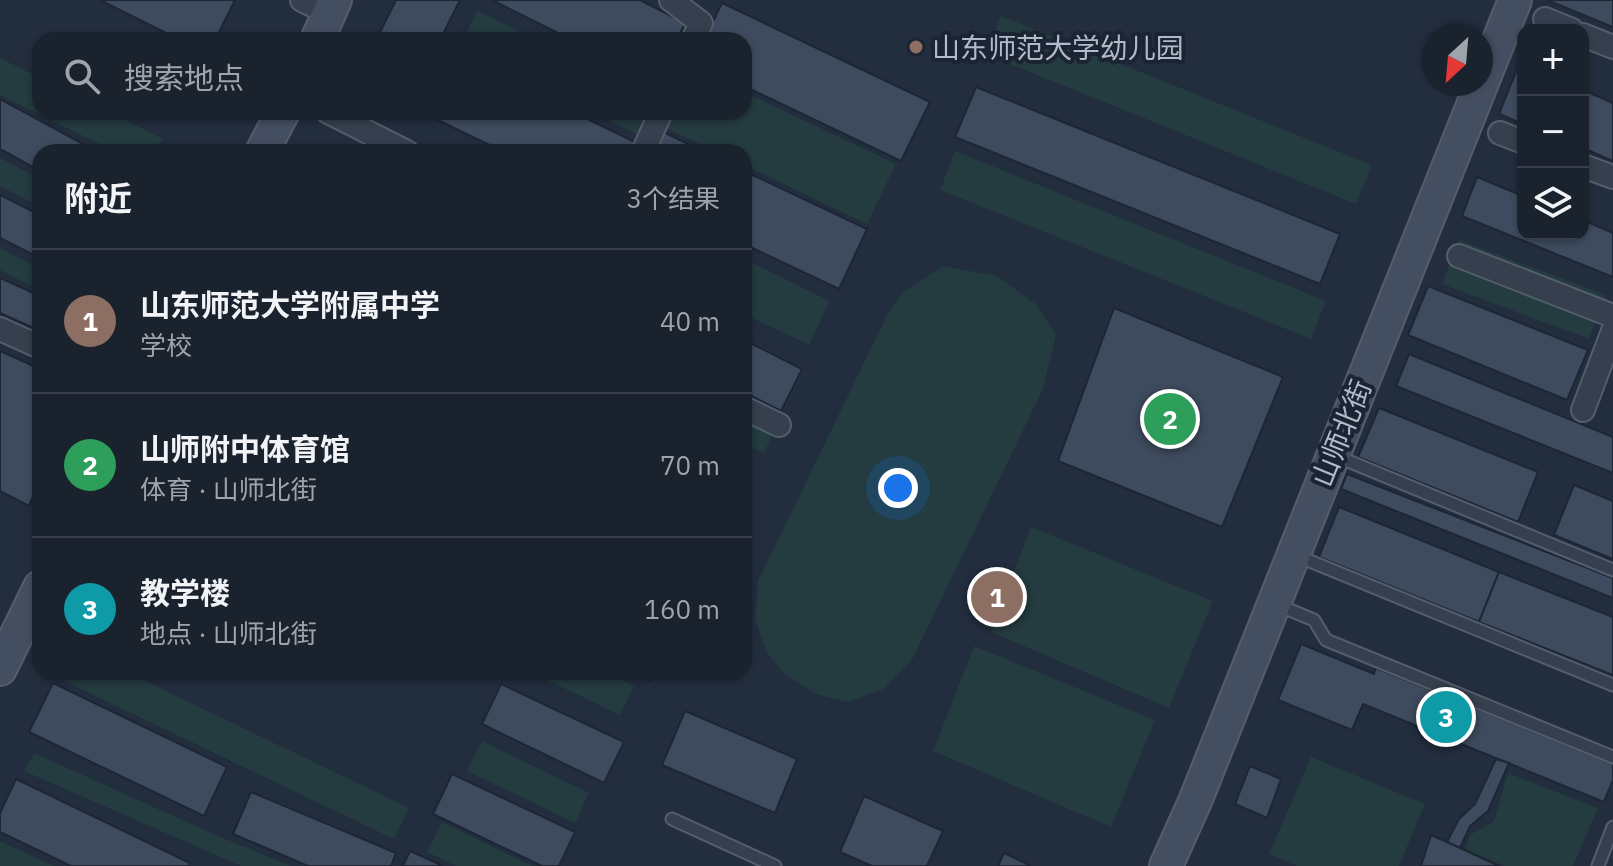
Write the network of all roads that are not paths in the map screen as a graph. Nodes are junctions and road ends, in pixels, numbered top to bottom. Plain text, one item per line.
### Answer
1 (671, 0) edge
2 (1515, 0) edge
3 (1545, 19) dead end
4 (1557, 24) edge
5 (697, 32) edge
6 (1589, 37) edge
7 (1613, 47) edge
8 (279, 120) edge
9 (344, 120) edge
10 (657, 120) edge
11 (1500, 133) dead end
12 (1517, 140) edge
13 (266, 144) edge
14 (391, 144) edge
15 (647, 144) edge
16 (1588, 168) edge
17 (1613, 177) edge
18 (1459, 256) dead end
19 (1613, 316) edge
20 (0, 329) edge
21 (1613, 331) edge
22 (32, 343) edge
23 (1583, 410) dead end
24 (752, 412) edge
25 (779, 425) dead end
26 (1333, 455) junction
27 (1293, 554) junction
28 (1613, 570) edge
29 (32, 603) edge
30 (1274, 603) junction
31 (0, 669) edge
32 (1613, 685) edge
33 (1613, 757) edge
34 (672, 819) dead end
35 (1613, 827) edge
36 (775, 866) edge
37 (1166, 866) edge
38 (1598, 866) edge

1 - 5 street
2 - 26 street, 山师北街
3 - 4 street
6 - 7 street
8 - 13 street
9 - 14 street
10 - 15 street
11 - 12 street
16 - 17 street
18 - 19 street
20 - 22 street
21 - 23 street
24 - 25 street
26 - 27 street, 山师北街
26 - 28 lane
27 - 30 street, 山师北街
27 - 32 lane
29 - 31 street
30 - 33 lane
30 - 37 street, 山师北街
34 - 36 lane
35 - 38 lane

